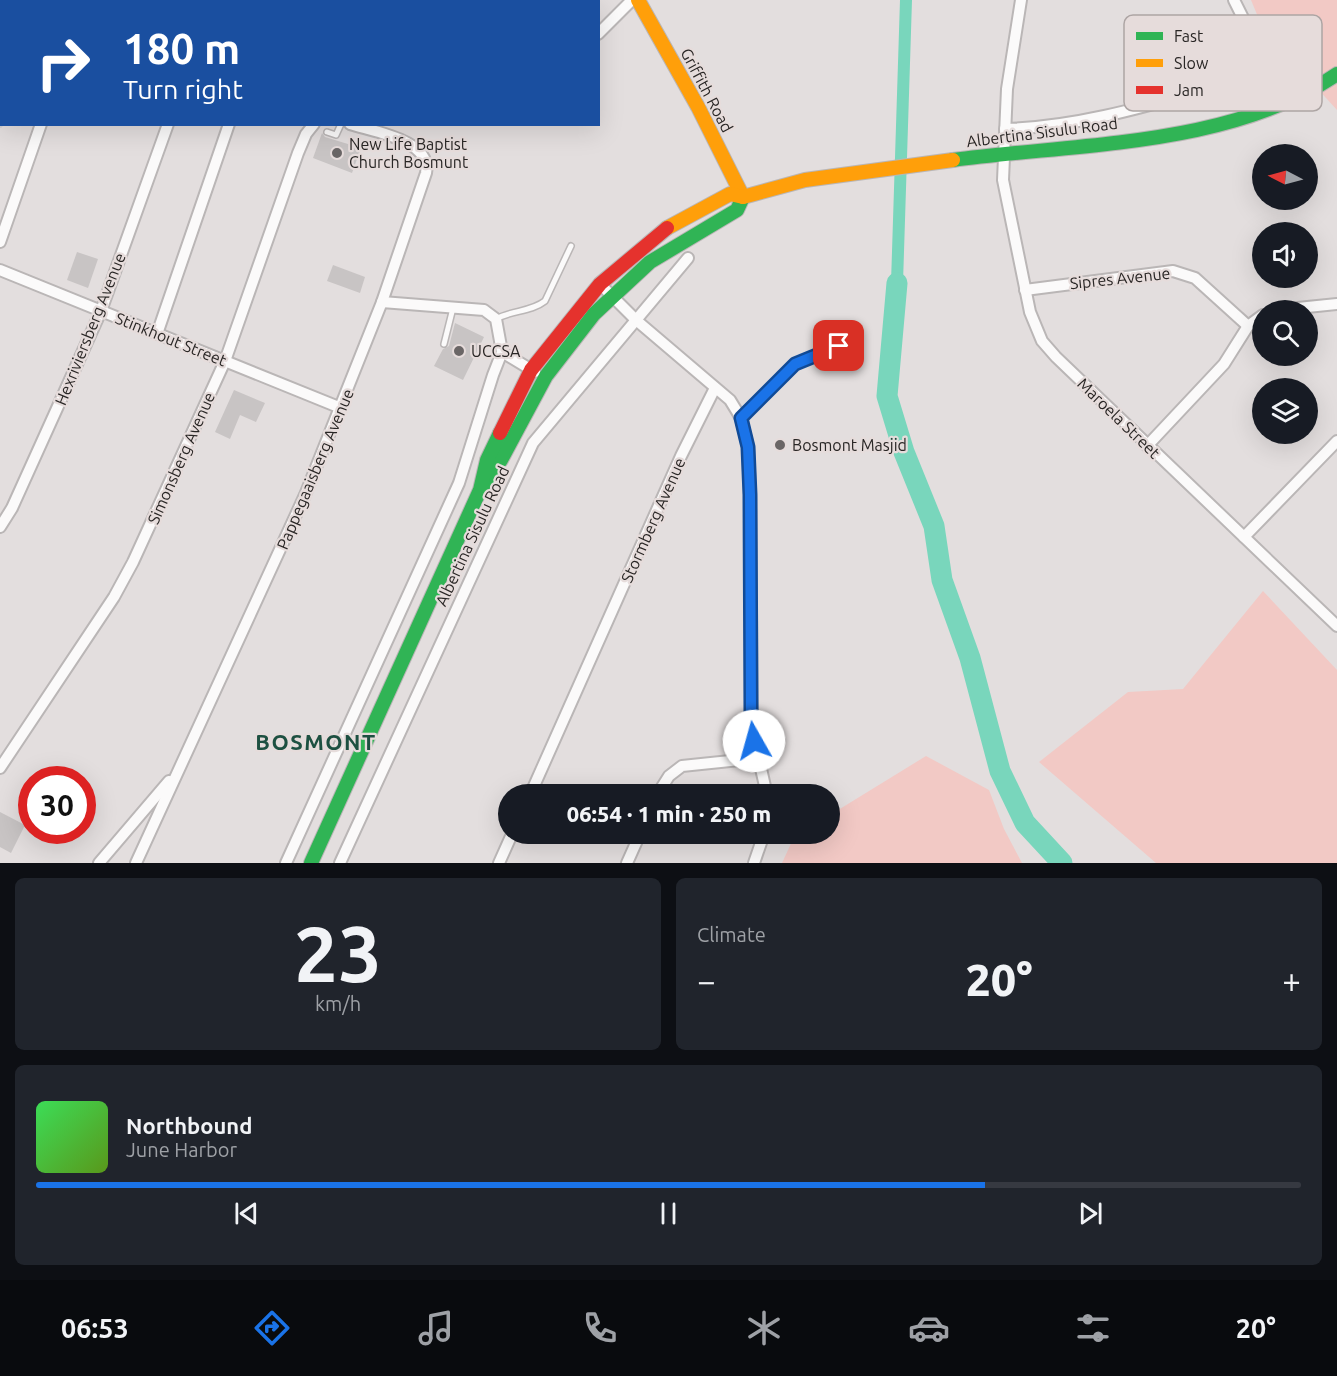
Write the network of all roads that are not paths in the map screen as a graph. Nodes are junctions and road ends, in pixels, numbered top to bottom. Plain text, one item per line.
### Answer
1 (632, 0) edge
2 (638, 0) edge
3 (1021, 0) edge
4 (1234, 0) edge
5 (1242, 15) edge
6 (600, 32) edge
7 (1337, 74) edge
8 (1322, 84) edge
9 (1124, 110) edge
10 (1265, 111) edge
11 (40, 126) edge
12 (167, 126) edge
13 (228, 126) edge
14 (312, 126) edge
15 (340, 126) edge
16 (356, 126) edge
17 (1005, 129) junction
18 (327, 132) dead end
19 (1002, 153) junction
20 (743, 197) junction
21 (0, 242) edge
22 (572, 246) dead end
23 (688, 258) dead end
24 (0, 270) edge
25 (600, 284) junction
26 (1025, 290) junction
27 (612, 296) junction
28 (382, 302) junction
29 (1337, 304) edge
30 (454, 306) junction
31 (1318, 306) edge
32 (101, 311) junction
33 (496, 319) junction
34 (636, 320) junction
35 (1252, 323) edge
36 (1248, 326) junction
37 (157, 334) junction
38 (444, 344) dead end
39 (839, 346) dead end
40 (502, 352) junction
41 (225, 361) junction
42 (531, 370) junction
43 (545, 377) junction
44 (715, 388) junction
45 (341, 408) junction
46 (741, 418) junction
47 (1337, 441) edge
48 (1147, 446) junction
49 (480, 490) junction
50 (0, 527) edge
51 (1244, 537) junction
52 (1337, 626) edge
53 (759, 758) junction
54 (0, 768) edge
55 (177, 771) junction
56 (535, 784) edge
57 (664, 784) edge
58 (765, 784) edge
59 (508, 844) edge
60 (636, 844) edge
61 (761, 844) edge
62 (99, 863) edge
63 (136, 863) edge
64 (286, 863) edge
65 (311, 863) edge
66 (340, 863) edge
67 (499, 863) edge
68 (627, 863) edge
69 (754, 863) edge

1 - 6 street
2 - 20 main road, Griffith Road
3 - 17 street, Maroela Street
4 - 5 street, Albertina Sisulu Road
7 - 8 main road, Albertina Sisulu Road
9 - 17 street, Albertina Sisulu Road
10 - 19 main road, Albertina Sisulu Road
11 - 21 street
12 - 32 street, Hexriviersberg Avenue
13 - 37 street
14 - 41 street, Simonsberg Avenue
15 - 18 lane
16 - 28 street
17 - 19 street, Maroela Street
19 - 20 main road, Albertina Sisulu Road
19 - 26 street, Maroela Street
20 - 25 main road, Albertina Sisulu Road
20 - 27 main road, Albertina Sisulu Road
22 - 33 lane
23 - 34 street, Albertina Sisulu Road
24 - 32 street, Stinkhout Street
25 - 27 street
25 - 42 main road, Albertina Sisulu Road
26 - 36 street, Sipres Avenue
26 - 48 street, Maroela Street
27 - 34 street
27 - 43 main road, Albertina Sisulu Road
28 - 30 street
28 - 45 street, Pappegaaisberg Avenue
29 - 31 street
30 - 33 street
30 - 38 lane
32 - 37 street, Stinkhout Street
32 - 50 street, Hexriviersberg Avenue
33 - 40 street
34 - 44 street
34 - 66 street, Albertina Sisulu Road
35 - 36 street
36 - 48 street
37 - 41 street, Stinkhout Street
39 - 46 lane
40 - 42 street
40 - 64 street, Albertina Sisulu Road
41 - 45 street, Stinkhout Street
41 - 54 street, Simonsberg Avenue
42 - 43 street
42 - 49 main road, Albertina Sisulu Road
43 - 49 main road, Albertina Sisulu Road
44 - 46 street
44 - 56 street, Stormberg Avenue
45 - 55 street, Pappegaaisberg Avenue
46 - 53 street
47 - 51 street
48 - 51 street, Maroela Street
49 - 65 main road, Albertina Sisulu Road
51 - 52 street, Maroela Street
53 - 57 street
53 - 58 street
55 - 62 street, Pappegaaisberg Avenue
55 - 63 street, Pappegaaisberg Avenue
59 - 67 street
60 - 68 street
61 - 69 street

